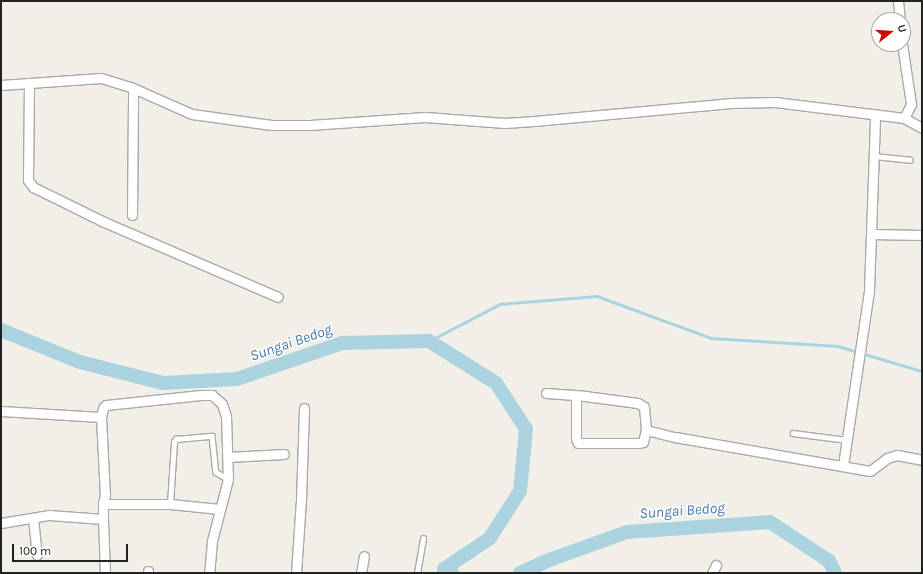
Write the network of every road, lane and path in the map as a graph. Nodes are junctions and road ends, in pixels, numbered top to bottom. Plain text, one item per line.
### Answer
1 (898, 1) edge
2 (899, 12) edge
3 (903, 52) edge
4 (29, 82) junction
5 (1, 85) edge
6 (133, 88) junction
7 (875, 115) junction
8 (904, 118) junction
9 (922, 128) edge
10 (874, 156) junction
11 (910, 160) dead end
12 (132, 215) dead end
13 (871, 234) junction
14 (922, 235) edge
15 (278, 297) dead end
16 (546, 394) dead end
17 (576, 396) junction
18 (304, 408) dead end
19 (1, 411) edge
20 (101, 417) junction
21 (646, 430) junction
22 (794, 433) dead end
23 (847, 440) junction
24 (284, 454) dead end
25 (228, 457) junction
26 (922, 460) edge
27 (843, 466) junction
28 (228, 479) junction
29 (103, 504) junction
30 (170, 504) junction
31 (220, 509) junction
32 (33, 518) junction
33 (103, 519) junction
34 (1, 523) edge
35 (423, 539) dead end
36 (38, 555) dead end
37 (364, 556) dead end
38 (105, 573) edge
39 (209, 573) edge
40 (296, 573) edge
41 (361, 573) edge
42 (417, 573) edge

1 - 2 street
3 - 8 street
4 - 5 street
4 - 6 street
4 - 15 street
6 - 7 street
6 - 12 street
7 - 8 street
7 - 10 street
8 - 9 street
10 - 11 lane
10 - 13 street
13 - 14 street
13 - 23 street
16 - 17 street
17 - 21 street
17 - 21 street
18 - 40 street
19 - 20 street
20 - 25 street
20 - 29 street
21 - 27 street
22 - 23 lane
23 - 27 street
24 - 25 street
25 - 28 street
26 - 27 street
28 - 30 lane
28 - 31 street
29 - 30 street
29 - 33 street
30 - 31 street
31 - 39 street
32 - 33 street
32 - 34 street
32 - 36 street
33 - 38 street
35 - 42 lane
37 - 41 street

